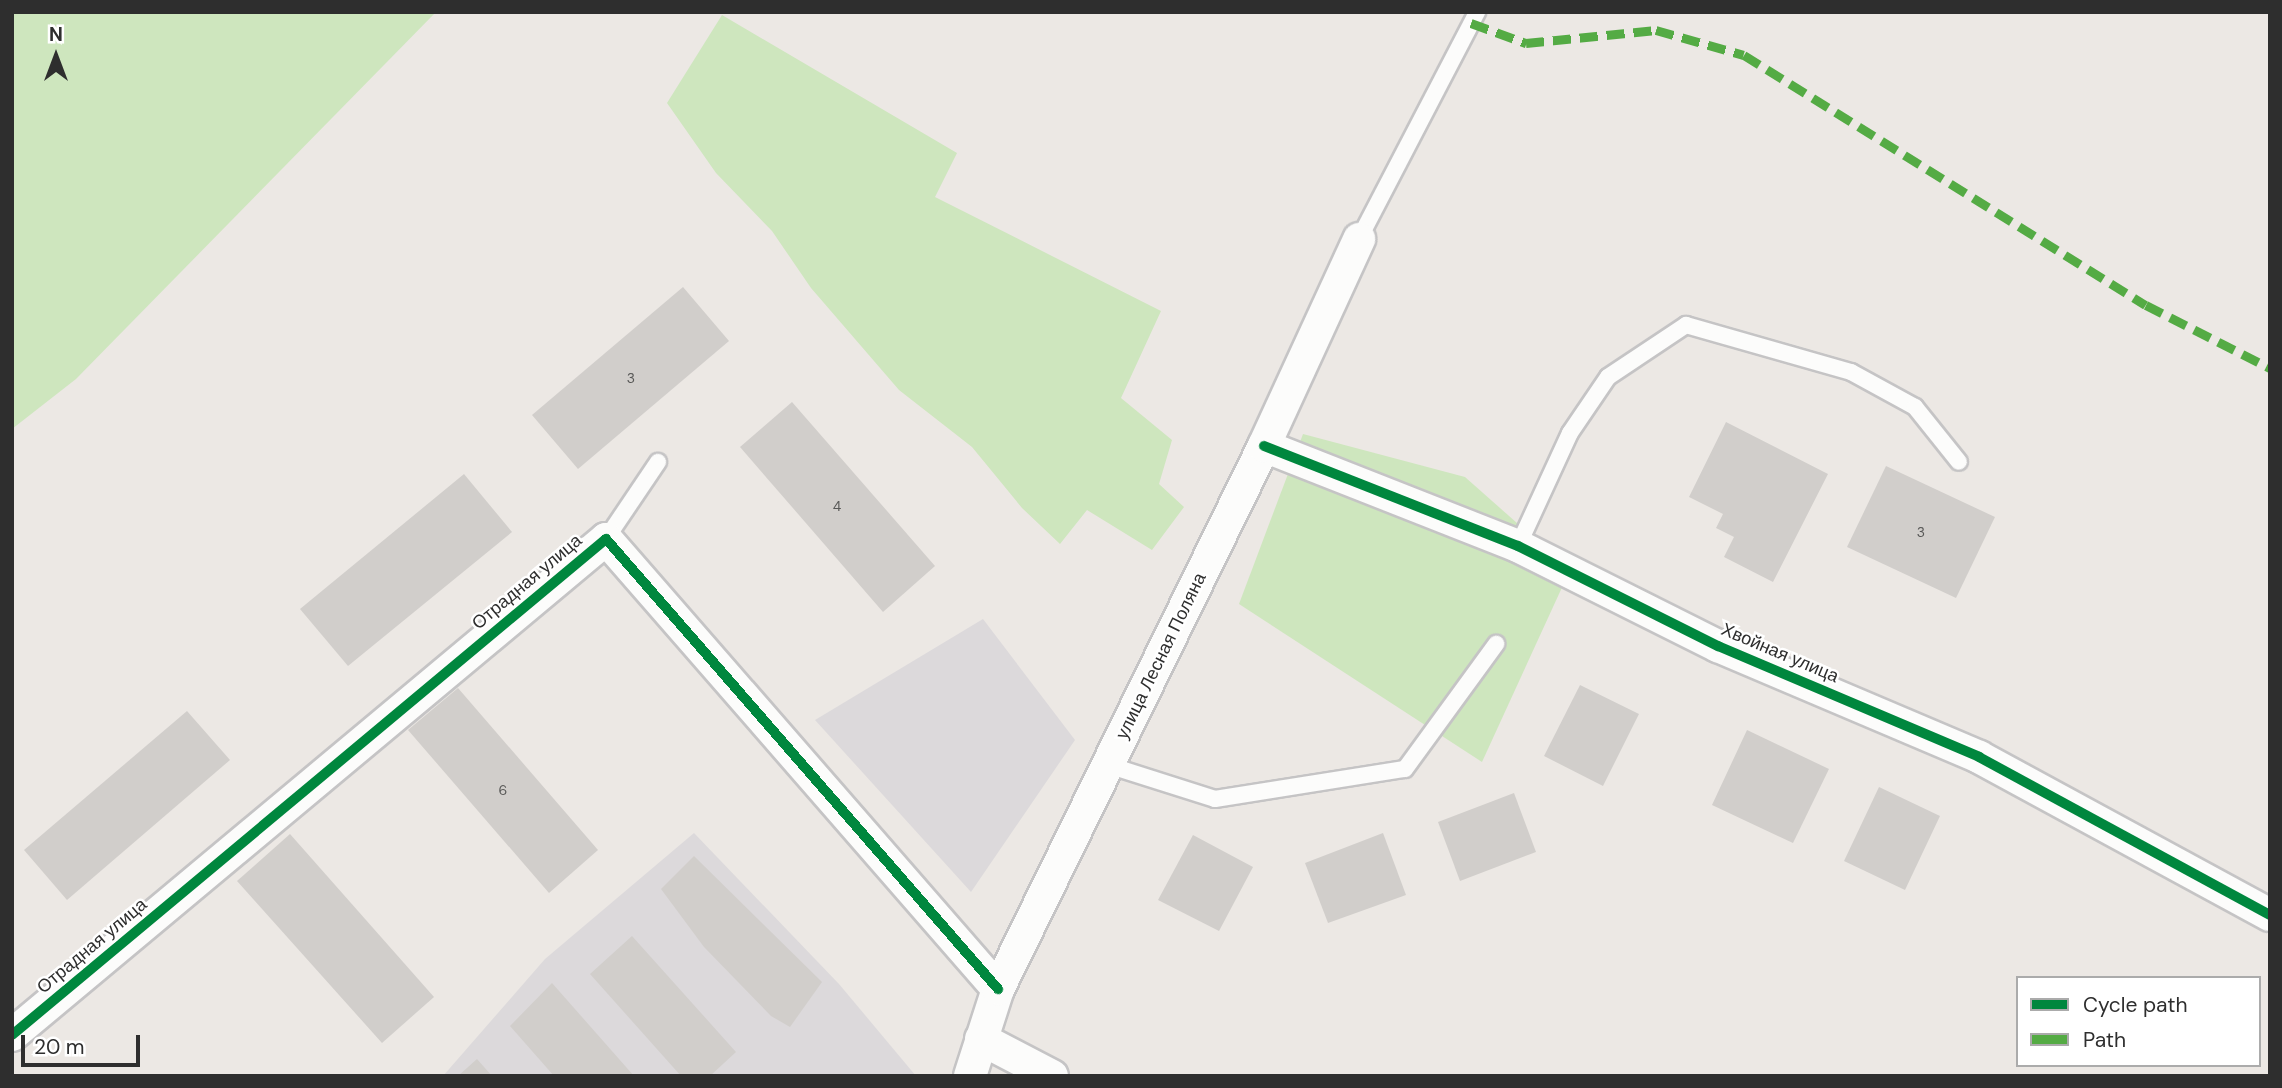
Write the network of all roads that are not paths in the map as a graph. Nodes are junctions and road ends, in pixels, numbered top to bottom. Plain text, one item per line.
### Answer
1 (1477, 12) edge
2 (1359, 239) joint
3 (1264, 446) junction
4 (658, 462) dead end
5 (1959, 462) dead end
6 (606, 539) junction
7 (1518, 546) junction
8 (1496, 644) dead end
9 (1108, 765) junction
10 (2270, 915) edge
11 (998, 989) junction
12 (12, 1035) edge
13 (981, 1039) junction
14 (970, 1076) edge
15 (1052, 1076) edge

1 - 2 lane
2 - 3 street, улица Лесная Поляна
3 - 7 street, Хвойная улица
3 - 9 street, улица Лесная Поляна
4 - 6 lane
5 - 7 lane
6 - 11 street, Отрадная улица
6 - 12 street, Отрадная улица
7 - 10 street, Хвойная улица
8 - 9 lane
9 - 11 street, улица Лесная Поляна
11 - 13 street, улица Лесная Поляна
13 - 14 street, улица Лесная Поляна
13 - 15 street

